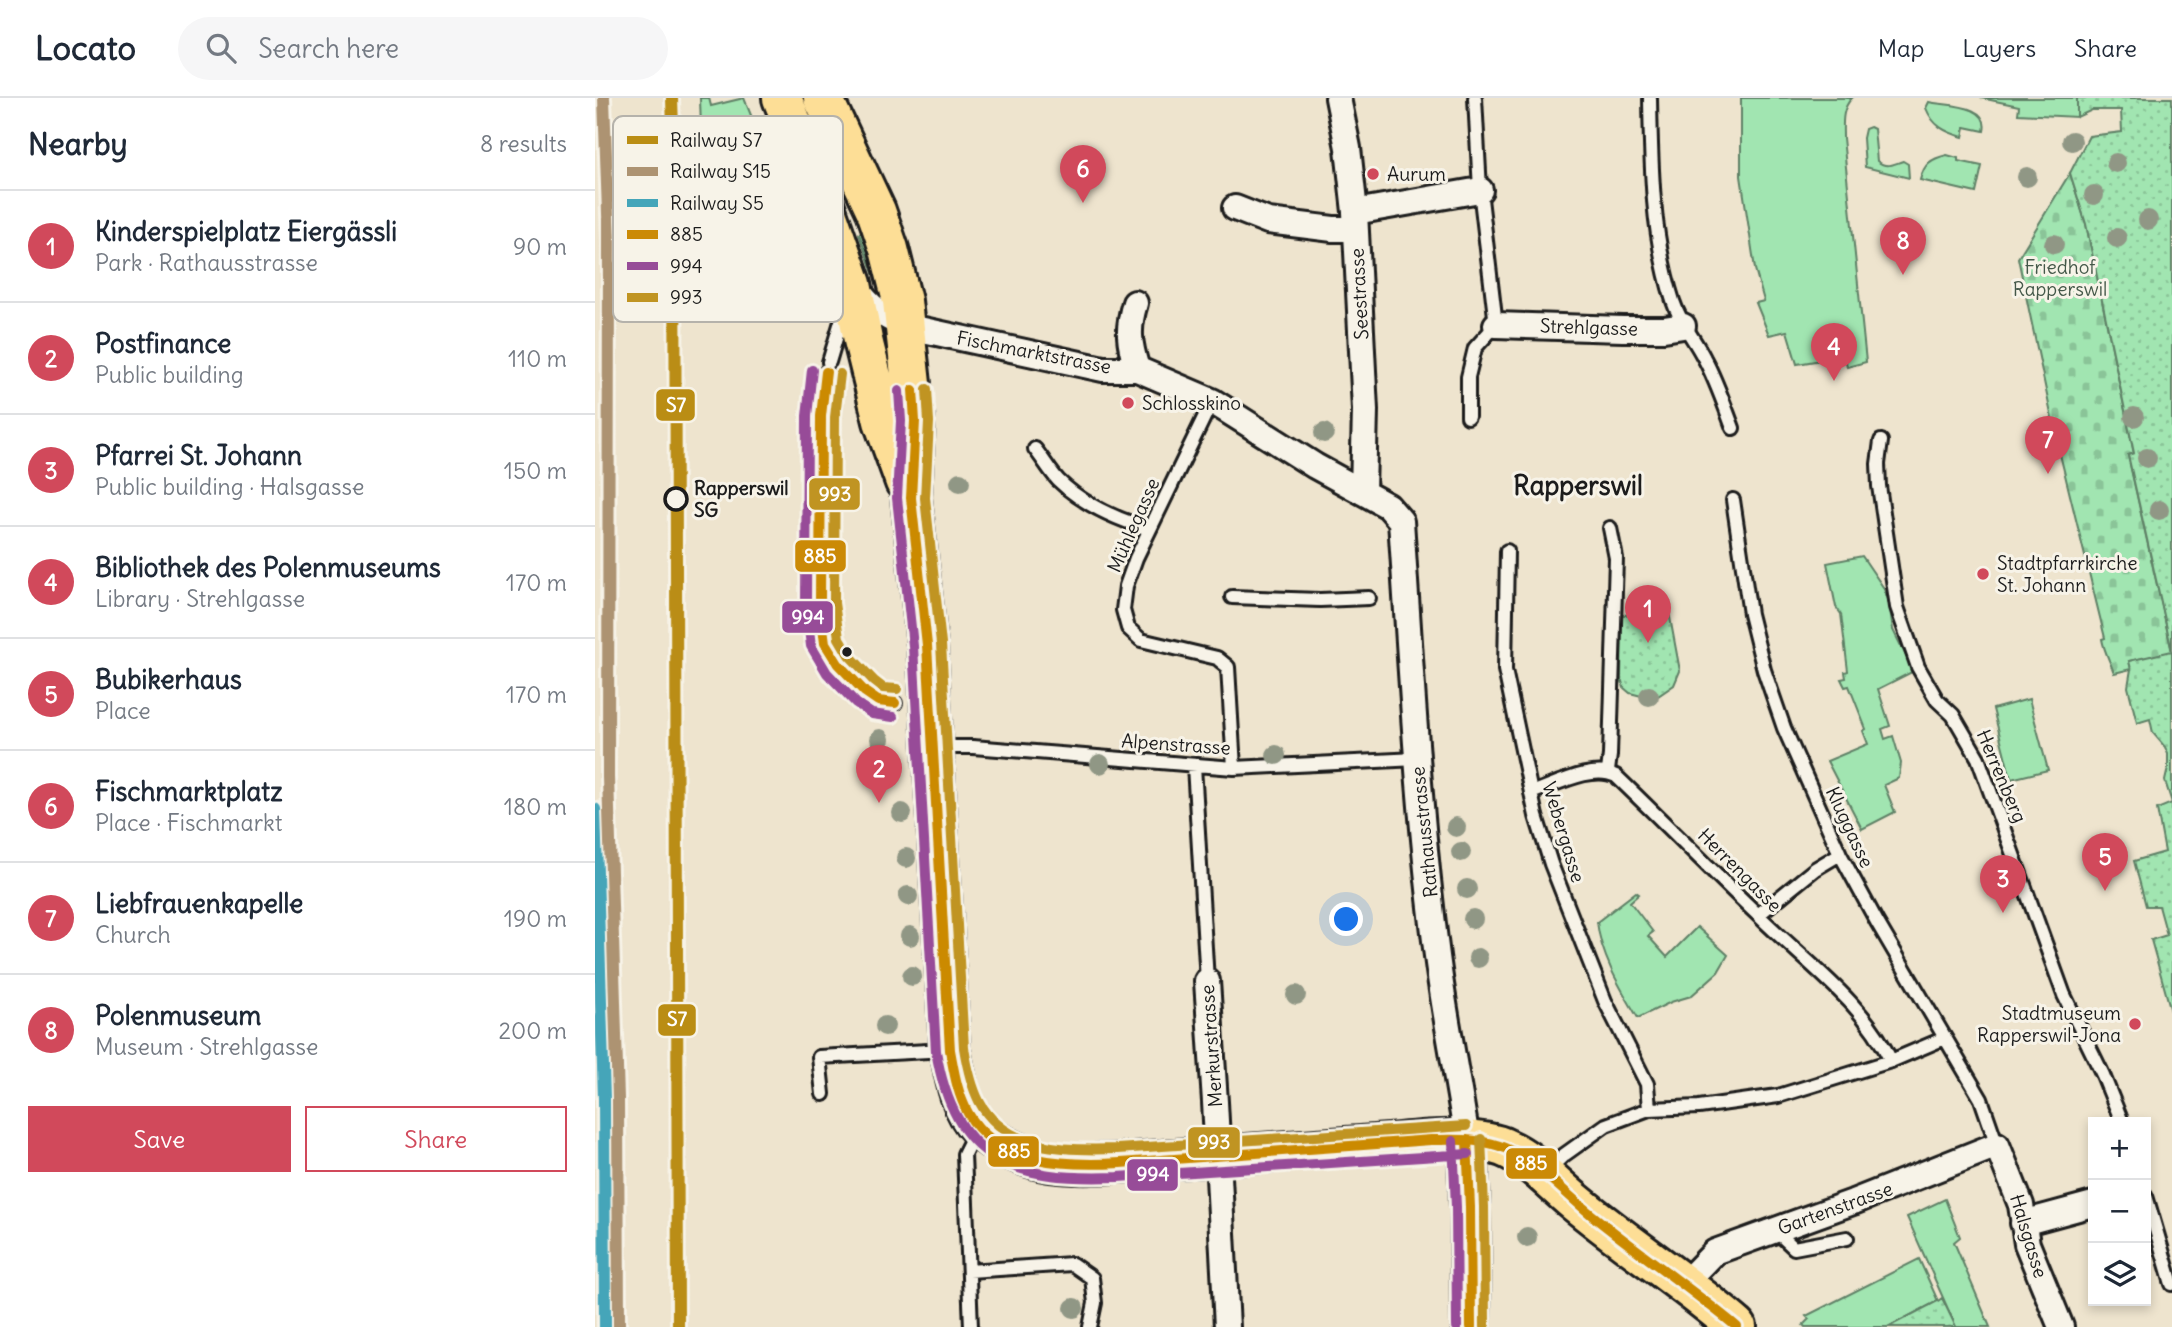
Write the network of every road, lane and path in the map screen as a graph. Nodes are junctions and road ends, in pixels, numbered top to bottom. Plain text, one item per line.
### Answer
1 (782, 98) edge
2 (823, 98) edge
3 (1338, 98) edge
4 (1475, 98) edge
5 (1650, 98) edge
6 (789, 116) edge
7 (831, 116) edge
8 (843, 141) edge
9 (1480, 190) junction
10 (1235, 208) dead end
11 (1355, 220) junction
12 (843, 258) edge
13 (852, 284) junction
14 (1135, 303) dead end
15 (843, 315) edge
16 (841, 322) edge
17 (1496, 325) junction
18 (905, 326) junction
19 (1683, 326) junction
20 (1137, 369) junction
21 (1212, 401) junction
22 (1468, 417) dead end
23 (1733, 428) dead end
24 (1881, 441) dead end
25 (1035, 449) dead end
26 (1363, 491) junction
27 (911, 498) junction
28 (1733, 500) dead end
29 (1401, 521) joint
30 (1610, 528) dead end
31 (1149, 529) junction
32 (1507, 551) dead end
33 (1232, 597) dead end
34 (1369, 598) dead end
35 (895, 703) dead end
36 (932, 747) junction
37 (1417, 758) junction
38 (1194, 766) junction
39 (1234, 768) junction
40 (1608, 771) junction
41 (1531, 793) junction
42 (1840, 854) junction
43 (1758, 915) junction
44 (1206, 981) joint
45 (1945, 1038) junction
46 (950, 1050) junction
47 (1891, 1061) junction
48 (823, 1094) dead end
49 (1649, 1109) junction
50 (2121, 1117) edge
51 (978, 1127) junction
52 (1467, 1140) junction
53 (1997, 1145) junction
54 (1217, 1157) junction
55 (1544, 1174) junction
56 (2088, 1205) edge
57 (2151, 1213) edge
58 (2023, 1223) junction
59 (1775, 1230) junction
60 (1847, 1238) dead end
61 (968, 1270) junction
62 (2172, 1284) edge
63 (1683, 1285) junction
64 (1722, 1319) edge
65 (971, 1327) edge
66 (1090, 1327) edge
67 (1227, 1327) edge
68 (1471, 1327) edge
69 (2061, 1327) edge

1 - 6 main road
2 - 7 main road
3 - 11 street, Seestrasse
4 - 9 lane
5 - 19 lane
8 - 18 main road
9 - 11 street
9 - 17 lane
10 - 11 street
11 - 26 street, Seestrasse
12 - 13 main road
13 - 15 lane
13 - 18 street, Fischmarktstrasse
13 - 27 main road
14 - 20 street
16 - 35 lane
17 - 19 street, Strehlgasse
17 - 22 lane
18 - 20 street, Fischmarktstrasse
18 - 27 main road
19 - 23 lane
20 - 21 street, Fischmarktstrasse
21 - 26 street, Fischmarktstrasse
21 - 31 lane, Mühlegasse
24 - 50 lane, Herrenberg
25 - 31 lane
26 - 29 street, Fischmarktstrasse
27 - 36 main road
28 - 42 lane, Kluggasse
29 - 37 street, Rathausstrasse
30 - 40 lane
31 - 39 lane, Mühlegasse
32 - 41 lane, Webergasse
33 - 34 lane
36 - 38 lane, Alpenstrasse
36 - 46 main road
37 - 39 lane, Alpenstrasse
37 - 52 street, Rathausstrasse
38 - 39 lane, Alpenstrasse
38 - 44 lane, Merkurstrasse
40 - 41 lane
40 - 43 lane, Herrengasse
41 - 49 lane, Webergasse
42 - 43 lane
42 - 45 lane, Kluggasse
43 - 47 lane, Herrengasse
44 - 54 street, Merkurstrasse
45 - 47 lane
45 - 53 lane, Kluggasse
46 - 48 lane
46 - 51 main road
47 - 49 lane
49 - 55 lane
51 - 54 main road
51 - 61 lane
52 - 54 main road
52 - 55 main road
52 - 68 main road
53 - 58 street, Halsgasse
53 - 59 street, Gartenstrasse
54 - 67 street, Merkurstrasse
55 - 63 main road
56 - 58 street
57 - 62 lane
58 - 69 street, Halsgasse
59 - 60 lane
59 - 63 street, Gartenstrasse
61 - 65 lane
61 - 66 lane
63 - 64 main road

